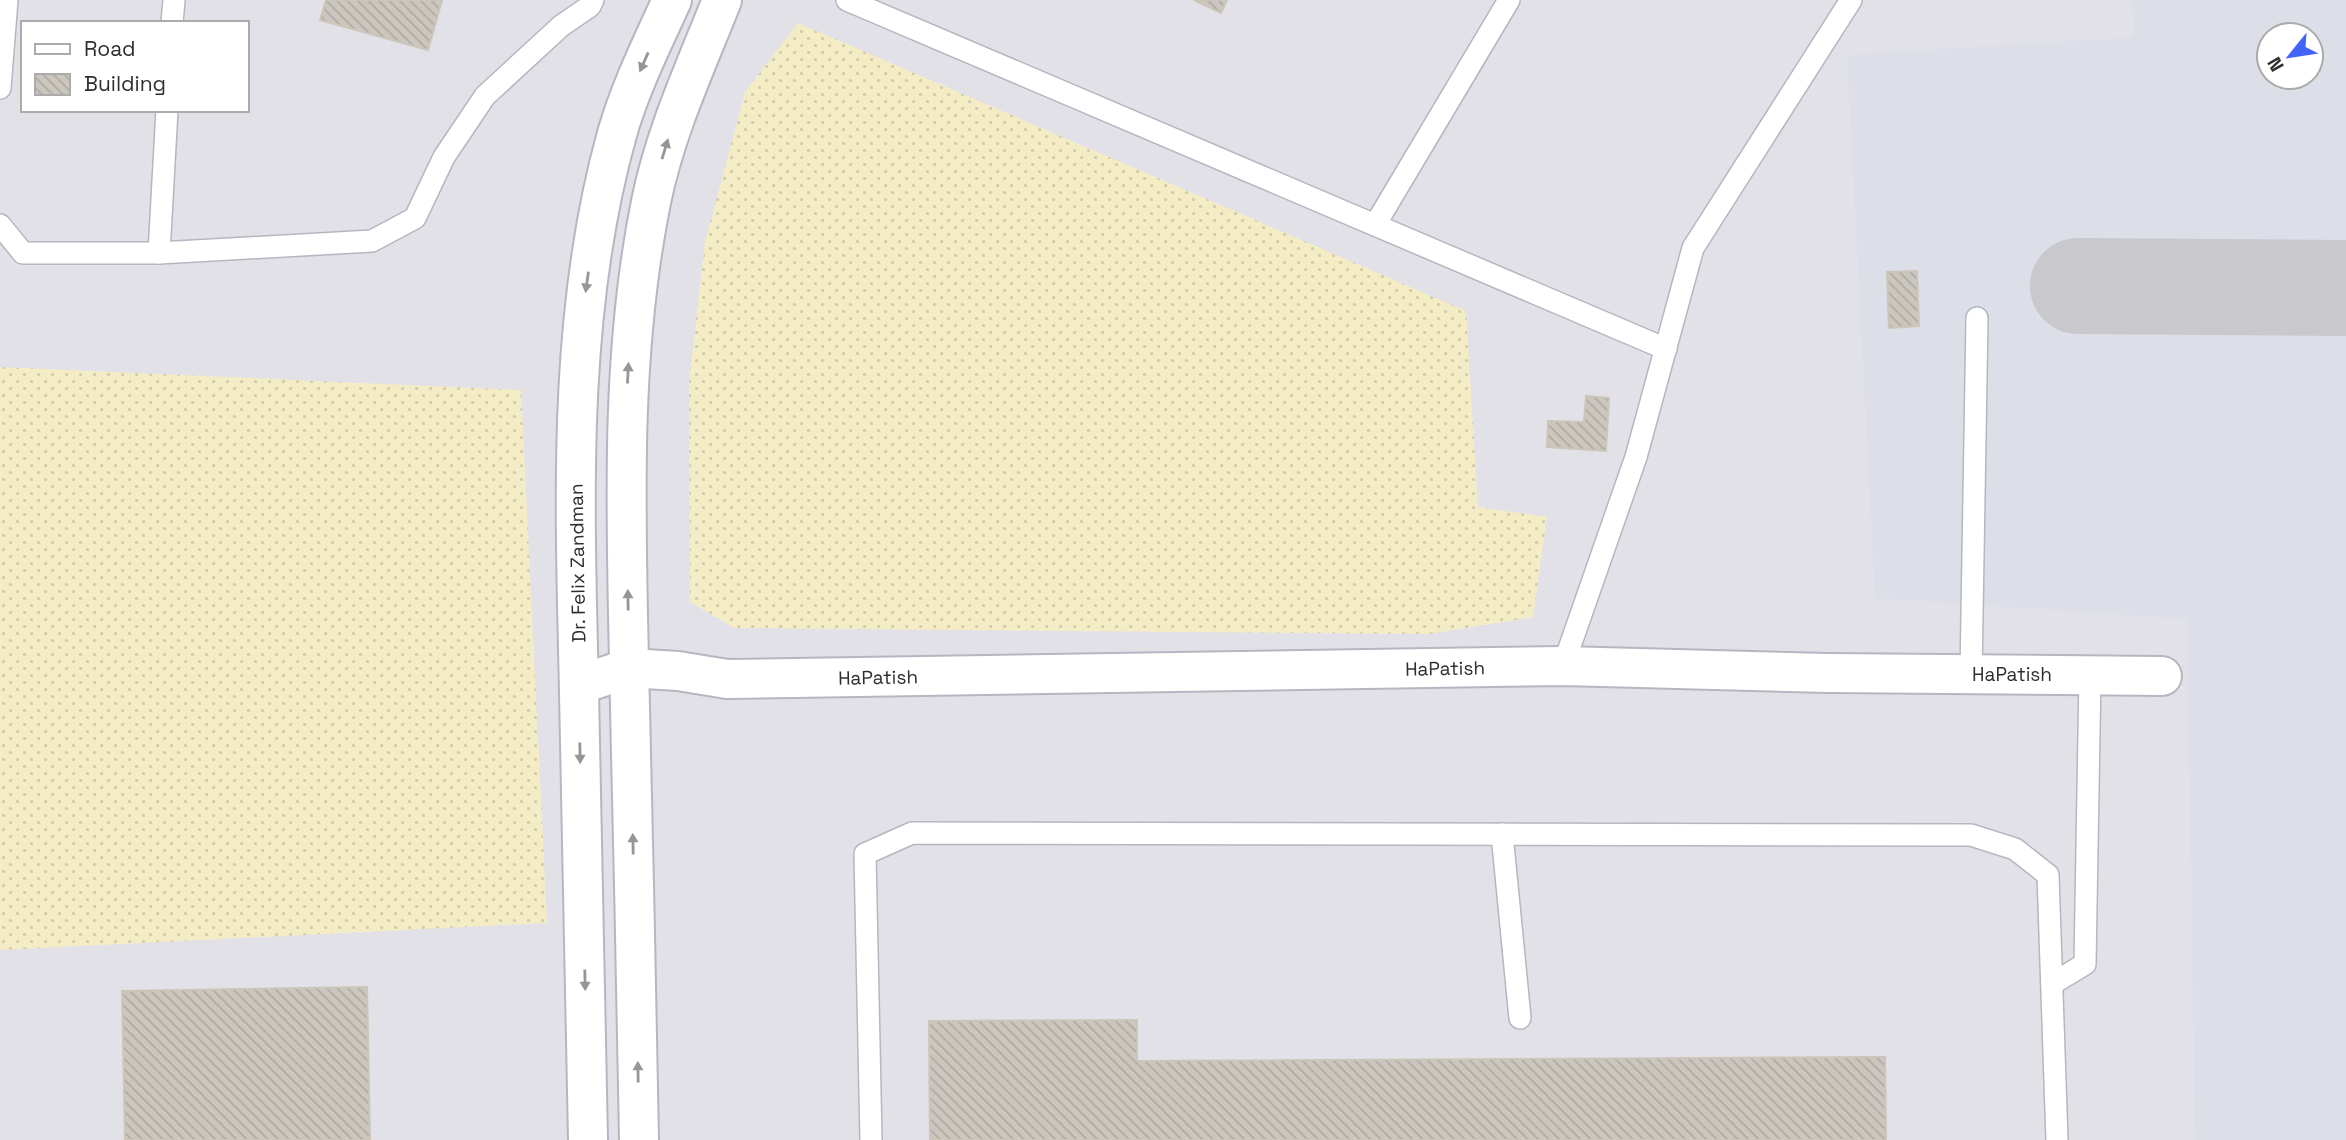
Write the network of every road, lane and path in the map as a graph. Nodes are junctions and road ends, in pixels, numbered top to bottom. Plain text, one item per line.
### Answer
1 (8, 0) edge
2 (174, 0) edge
3 (593, 0) edge
4 (672, 0) edge
5 (722, 0) edge
6 (847, 0) edge
7 (1509, 0) edge
8 (1852, 0) edge
9 (172, 21) edge
10 (0, 88) edge
11 (167, 112) edge
12 (0, 225) edge
13 (1375, 225) junction
14 (159, 253) junction
15 (1978, 318) dead end
16 (1666, 349) junction
17 (1563, 666) junction
18 (1971, 674) junction
19 (2090, 675) junction
20 (2162, 676) dead end
21 (629, 682) junction
22 (579, 685) junction
23 (1502, 834) junction
24 (2052, 984) junction
25 (1520, 1018) dead end
26 (588, 1140) edge
27 (639, 1140) edge
28 (871, 1140) edge
29 (2057, 1140) edge

1 - 10 lane
2 - 9 lane
3 - 14 lane
4 -> 22 street, Dr. Felix Zandman
21 -> 5 street
6 - 13 lane
7 - 13 lane
8 - 16 lane
11 - 14 lane
12 - 14 lane
13 - 16 lane
15 - 18 lane
16 - 17 lane
17 - 18 street, HaPatish
17 - 21 street, HaPatish
18 - 19 street, HaPatish
19 - 20 street, HaPatish
19 - 24 lane
21 - 22 street, HaPatish
27 -> 21 street
22 -> 26 street, Dr. Felix Zandman
23 - 24 lane
23 - 25 lane
23 - 28 lane
24 - 29 lane

